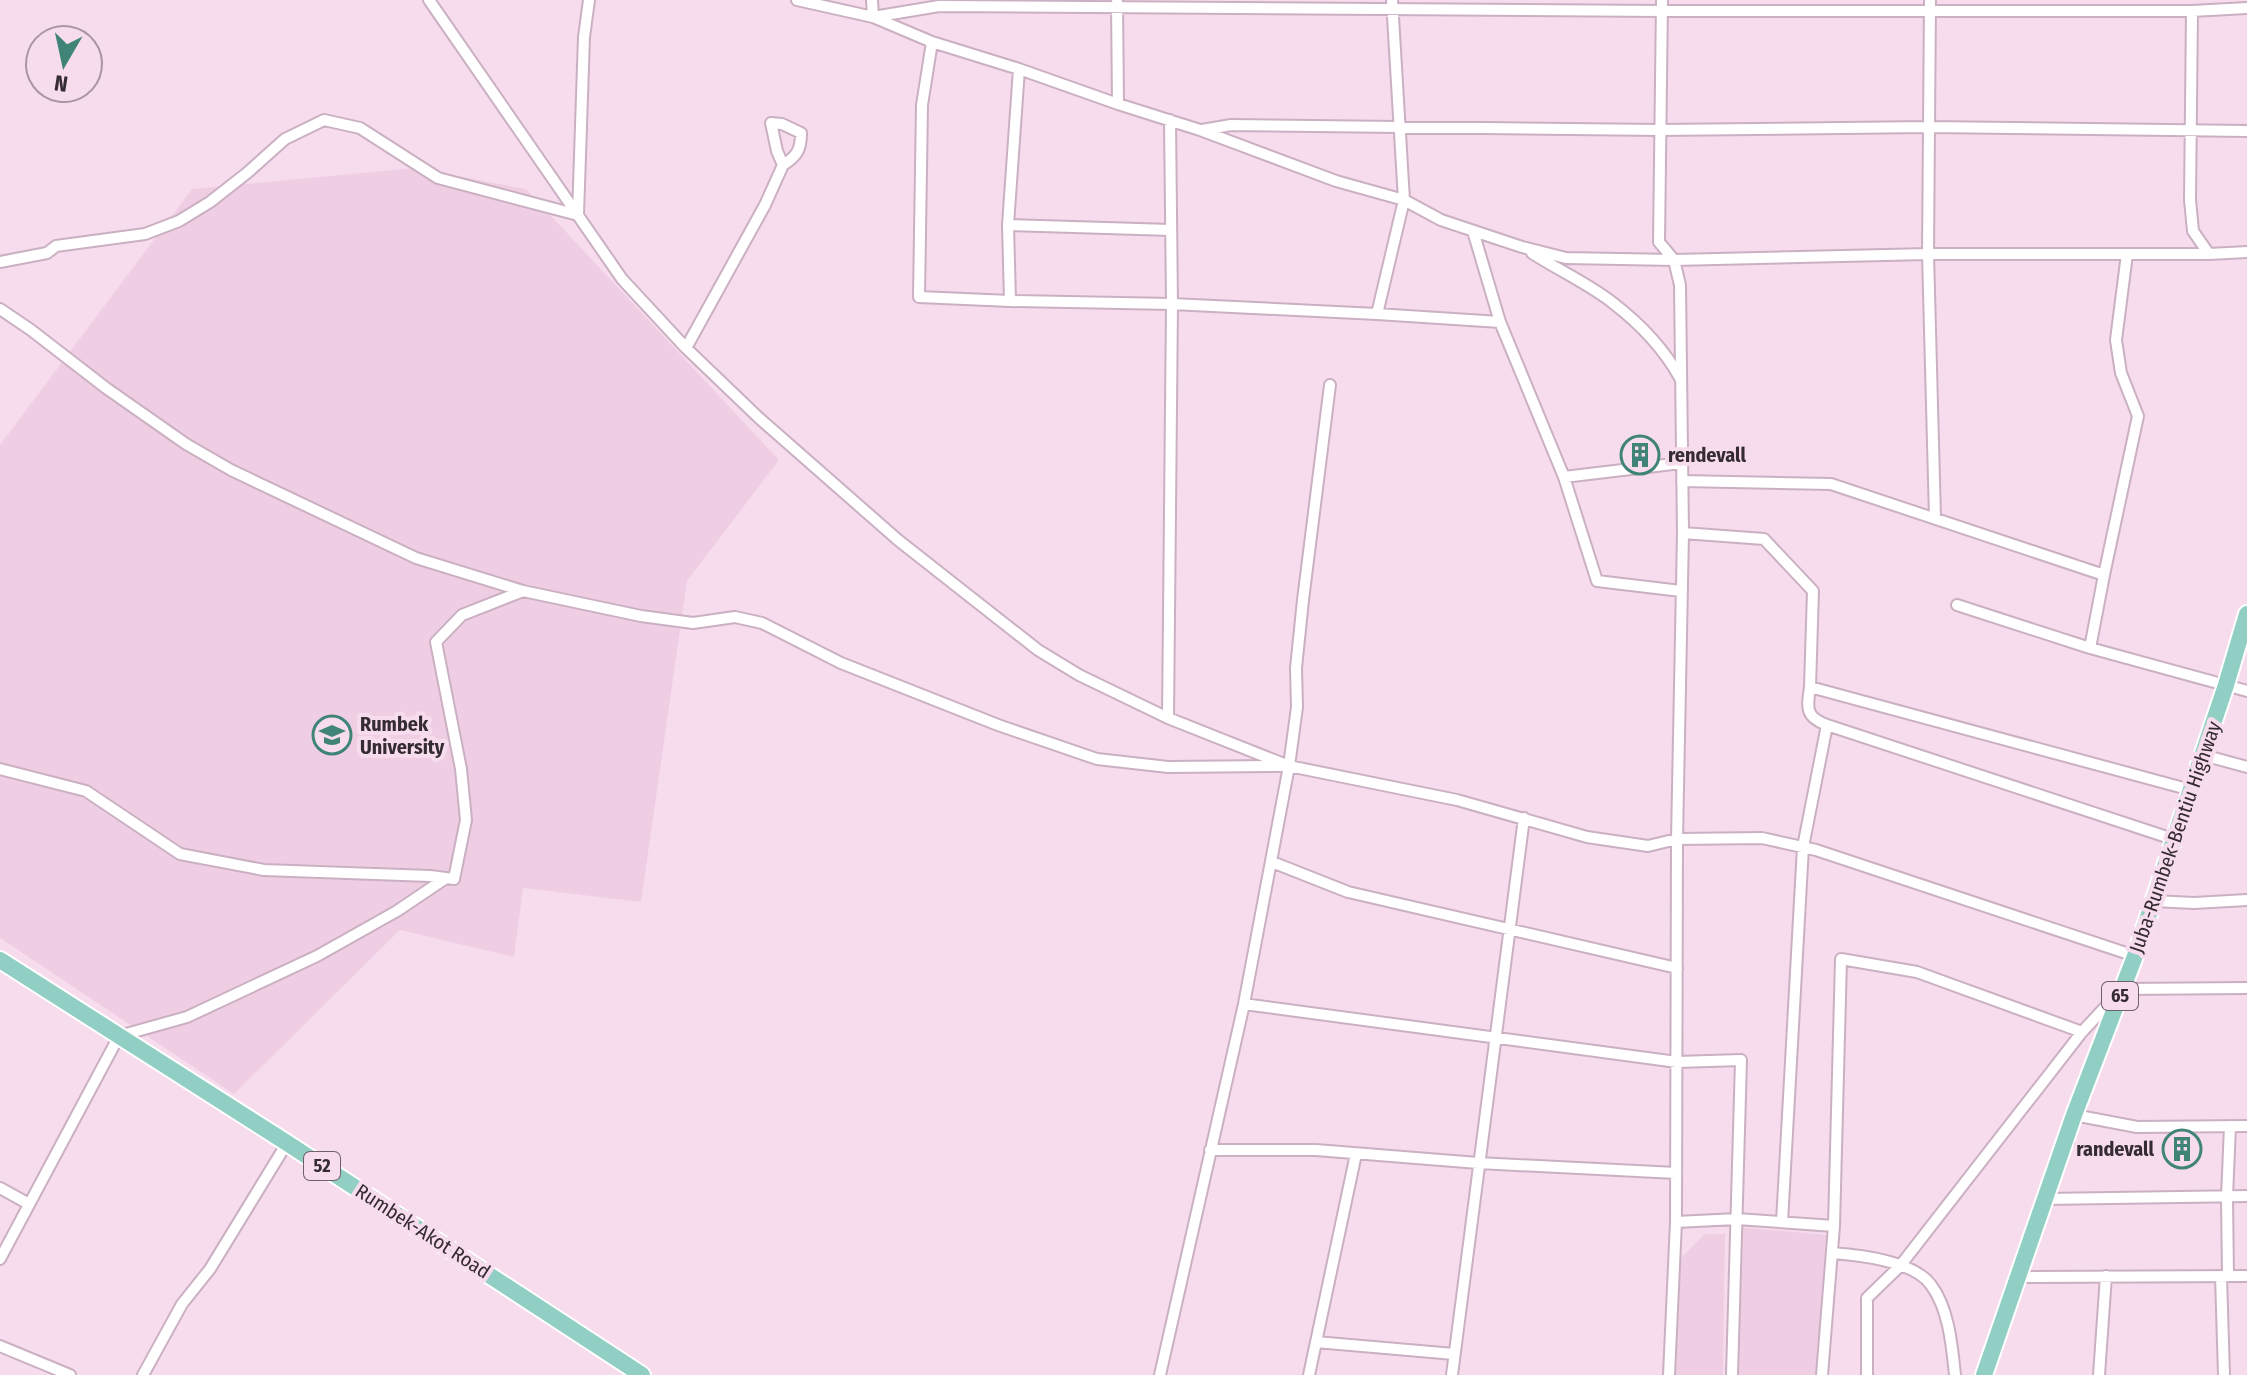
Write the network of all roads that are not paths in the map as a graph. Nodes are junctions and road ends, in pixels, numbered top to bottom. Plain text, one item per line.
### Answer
1 (429, 0) edge
2 (589, 0) edge
3 (797, 0) edge
4 (872, 0) edge
5 (1117, 3) edge
6 (1392, 4) edge
7 (1929, 5) edge
8 (1662, 6) edge
9 (2175, 6) edge
10 (2247, 8) edge
11 (2192, 11) junction
12 (873, 17) junction
13 (932, 42) junction
14 (1019, 69) junction
15 (1118, 104) junction
16 (1170, 120) junction
17 (1400, 127) junction
18 (1928, 127) junction
19 (1200, 130) junction
20 (1660, 130) junction
21 (2192, 130) junction
22 (2247, 131) edge
23 (783, 165) dead end
24 (1404, 200) junction
25 (578, 215) junction
26 (1008, 225) junction
27 (1171, 230) junction
28 (1473, 231) junction
29 (1522, 247) junction
30 (2247, 252) edge
31 (1928, 254) junction
32 (2127, 254) junction
33 (2209, 254) junction
34 (1674, 260) junction
35 (0, 262) edge
36 (1010, 301) junction
37 (1172, 304) junction
38 (0, 309) edge
39 (1377, 314) junction
40 (1500, 322) junction
41 (686, 348) junction
42 (1681, 379) junction
43 (1330, 385) dead end
44 (1681, 463) junction
45 (1564, 477) junction
46 (1682, 481) junction
47 (1935, 518) junction
48 (1683, 533) junction
49 (2104, 575) junction
50 (523, 591) junction
51 (1681, 591) junction
52 (1957, 605) dead end
53 (2247, 615) edge
54 (2090, 648) junction
55 (2226, 685) junction
56 (1810, 687) junction
57 (2247, 691) edge
58 (1168, 718) junction
59 (1827, 725) junction
60 (2203, 755) junction
61 (1289, 766) junction
62 (2247, 767) edge
63 (0, 769) edge
64 (2191, 790) junction
65 (1524, 818) junction
66 (1677, 839) junction
67 (2173, 839) junction
68 (1803, 847) junction
69 (1272, 862) junction
70 (446, 878) junction
71 (2247, 900) edge
72 (2153, 901) junction
73 (1508, 930) junction
74 (2135, 956) junction
75 (0, 960) edge
76 (1677, 968) junction
77 (2247, 988) edge
78 (2122, 989) junction
79 (1244, 1004) junction
80 (2082, 1032) junction
81 (119, 1036) junction
82 (1494, 1039) junction
83 (1677, 1062) junction
84 (2074, 1115) junction
85 (2230, 1126) junction
86 (2247, 1126) edge
87 (287, 1143) junction
88 (1210, 1150) junction
89 (1356, 1154) junction
90 (1478, 1163) junction
91 (1676, 1173) junction
92 (0, 1188) edge
93 (2247, 1196) edge
94 (2227, 1197) junction
95 (2044, 1199) junction
96 (29, 1204) junction
97 (1737, 1219) junction
98 (1676, 1222) junction
99 (1782, 1222) junction
100 (1834, 1226) junction
101 (1832, 1253) junction
102 (0, 1259) edge
103 (1900, 1266) junction
104 (2106, 1276) junction
105 (2224, 1276) junction
106 (2247, 1276) edge
107 (2018, 1277) junction
108 (1316, 1342) junction
109 (0, 1346) edge
110 (1454, 1354) junction
111 (70, 1375) edge
112 (143, 1375) edge
113 (642, 1375) edge
114 (1160, 1375) edge
115 (1309, 1375) edge
116 (1452, 1375) edge
117 (1669, 1375) edge
118 (1732, 1375) edge
119 (1822, 1375) edge
120 (1867, 1375) edge
121 (1955, 1375) edge
122 (1984, 1375) edge
123 (2099, 1375) edge
124 (2224, 1375) edge

1 - 25 street
2 - 25 street
3 - 12 street
4 - 12 street
5 - 6 street
5 - 12 street
5 - 15 street
6 - 8 street
6 - 17 street
7 - 8 street
7 - 9 street
7 - 18 street
8 - 20 street
9 - 11 street
10 - 11 street
11 - 21 street
12 - 13 street
13 - 14 street
13 - 36 street
14 - 15 street
14 - 26 street
15 - 16 street
16 - 19 street
16 - 27 street
17 - 19 street
17 - 20 street
17 - 24 street
18 - 20 street
18 - 21 street
18 - 31 street
19 - 24 street
20 - 34 street
21 - 22 street
21 - 33 street
23 - 41 street
24 - 28 street
24 - 39 street
25 - 35 street
25 - 41 street
26 - 27 street
26 - 36 street
27 - 37 street
28 - 29 street
28 - 40 street
29 - 34 street
29 - 42 street
30 - 33 street
31 - 32 street
31 - 34 street
31 - 47 street
32 - 33 street
32 - 49 street
34 - 42 street
36 - 37 street
37 - 39 street
37 - 58 street
38 - 50 street
39 - 40 street
40 - 45 street
41 - 58 street
42 - 44 street
43 - 61 street
44 - 45 street
44 - 46 street
45 - 51 street
46 - 47 street
46 - 48 street
47 - 49 street
48 - 51 street
48 - 56 street
49 - 54 street
50 - 61 street
50 - 70 street
51 - 66 street
52 - 54 street
53 - 55 main road, Juba-Rumbek-Bentiu Highway / 65
54 - 55 street
55 - 57 street
55 - 60 main road, Juba-Rumbek-Bentiu Highway / 65
56 - 59 street
56 - 64 street
58 - 61 street
59 - 67 street
59 - 68 street
60 - 62 street
60 - 64 main road, Juba-Rumbek-Bentiu Highway / 65
61 - 65 street
61 - 69 street
63 - 70 street
64 - 67 main road, Juba-Rumbek-Bentiu Highway / 65
65 - 66 street
65 - 73 street
66 - 68 street
66 - 76 street
67 - 72 main road, Juba-Rumbek-Bentiu Highway / 65
68 - 74 street
68 - 99 street
69 - 73 street
69 - 79 street
70 - 81 street
71 - 72 street
72 - 74 main road, Juba-Rumbek-Bentiu Highway / 65
73 - 76 street
73 - 82 street
74 - 78 main road, Juba-Rumbek-Bentiu Highway / 65
75 - 81 main road, Rumbek-Akot Road / 52
76 - 83 street
77 - 78 street
78 - 80 street
78 - 84 main road, Juba-Rumbek-Bentiu Highway / 65
79 - 82 street
79 - 88 street
80 - 100 street
80 - 103 street
81 - 87 main road, Rumbek-Akot Road / 52
81 - 96 street
82 - 83 street
82 - 90 street
83 - 91 street
83 - 97 street
84 - 85 street
84 - 95 main road, Juba-Rumbek-Bentiu Highway / 65
85 - 86 street
85 - 94 street
87 - 112 street
87 - 113 main road, Rumbek-Akot Road / 52
88 - 89 street
88 - 114 street
89 - 90 street
89 - 108 street
90 - 91 street
90 - 110 street
91 - 98 street
92 - 96 street
93 - 94 street
94 - 95 street
94 - 105 street
95 - 107 main road, Juba-Rumbek-Bentiu Highway / 65
96 - 102 street
97 - 98 street
97 - 99 street
97 - 118 street
98 - 117 street
99 - 100 street
100 - 101 street
101 - 103 street
101 - 119 street
103 - 120 street
103 - 121 street
104 - 105 street
104 - 107 street
104 - 123 street
105 - 106 street
105 - 124 street
107 - 122 main road, Juba-Rumbek-Bentiu Highway / 65
108 - 110 street
108 - 115 street
109 - 111 street
110 - 116 street

